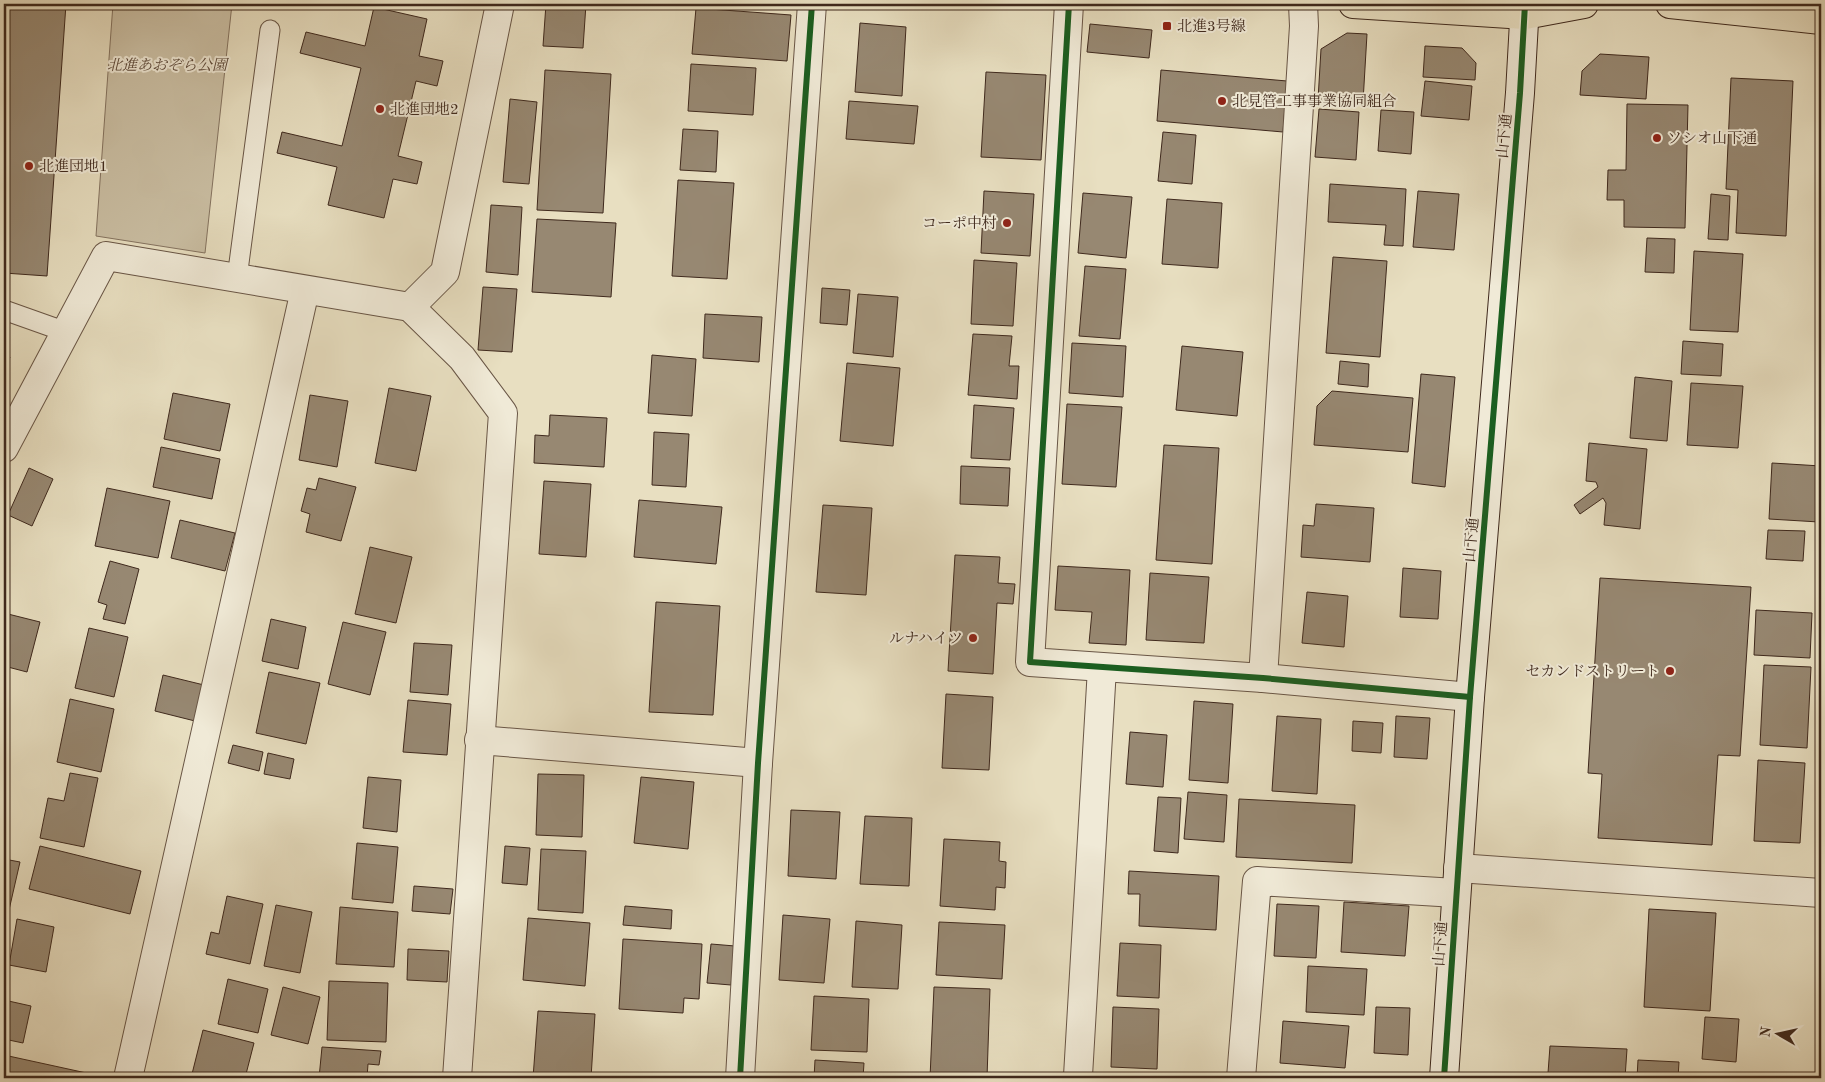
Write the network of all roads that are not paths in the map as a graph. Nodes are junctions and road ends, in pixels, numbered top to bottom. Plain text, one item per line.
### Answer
1 (500, 4) edge
2 (812, 4) edge
3 (1069, 4) edge
4 (1303, 4) edge
5 (1353, 4) edge
6 (1584, 4) edge
7 (1670, 4) edge
8 (1525, 9) edge
9 (1821, 20) edge
10 (270, 30) dead end
11 (237, 278) junction
12 (305, 290) junction
13 (410, 308) junction
14 (4, 310) edge
15 (66, 332) junction
16 (4, 448) edge
17 (1102, 668) junction
18 (1263, 678) junction
19 (1470, 697) junction
20 (479, 740) junction
21 (758, 763) junction
22 (1457, 881) junction
23 (1821, 893) edge
24 (1078, 1076) dead end
25 (128, 1078) edge
26 (457, 1078) edge
27 (740, 1078) edge
28 (1241, 1078) edge
29 (1444, 1078) edge

1 - 13 street
2 - 21 street
3 - 17 street
4 - 18 street
5 - 8 main road
6 - 8 main road
7 - 9 main road
8 - 19 street, 山下通
10 - 11 lane
11 - 12 street
11 - 15 street
12 - 13 street
12 - 25 street
13 - 20 street
14 - 15 lane
15 - 16 street
17 - 18 street
17 - 24 street
18 - 19 street
19 - 22 street, 山下通
20 - 21 street
20 - 26 street
21 - 27 street
22 - 23 street
22 - 28 street
22 - 29 street, 山下通

